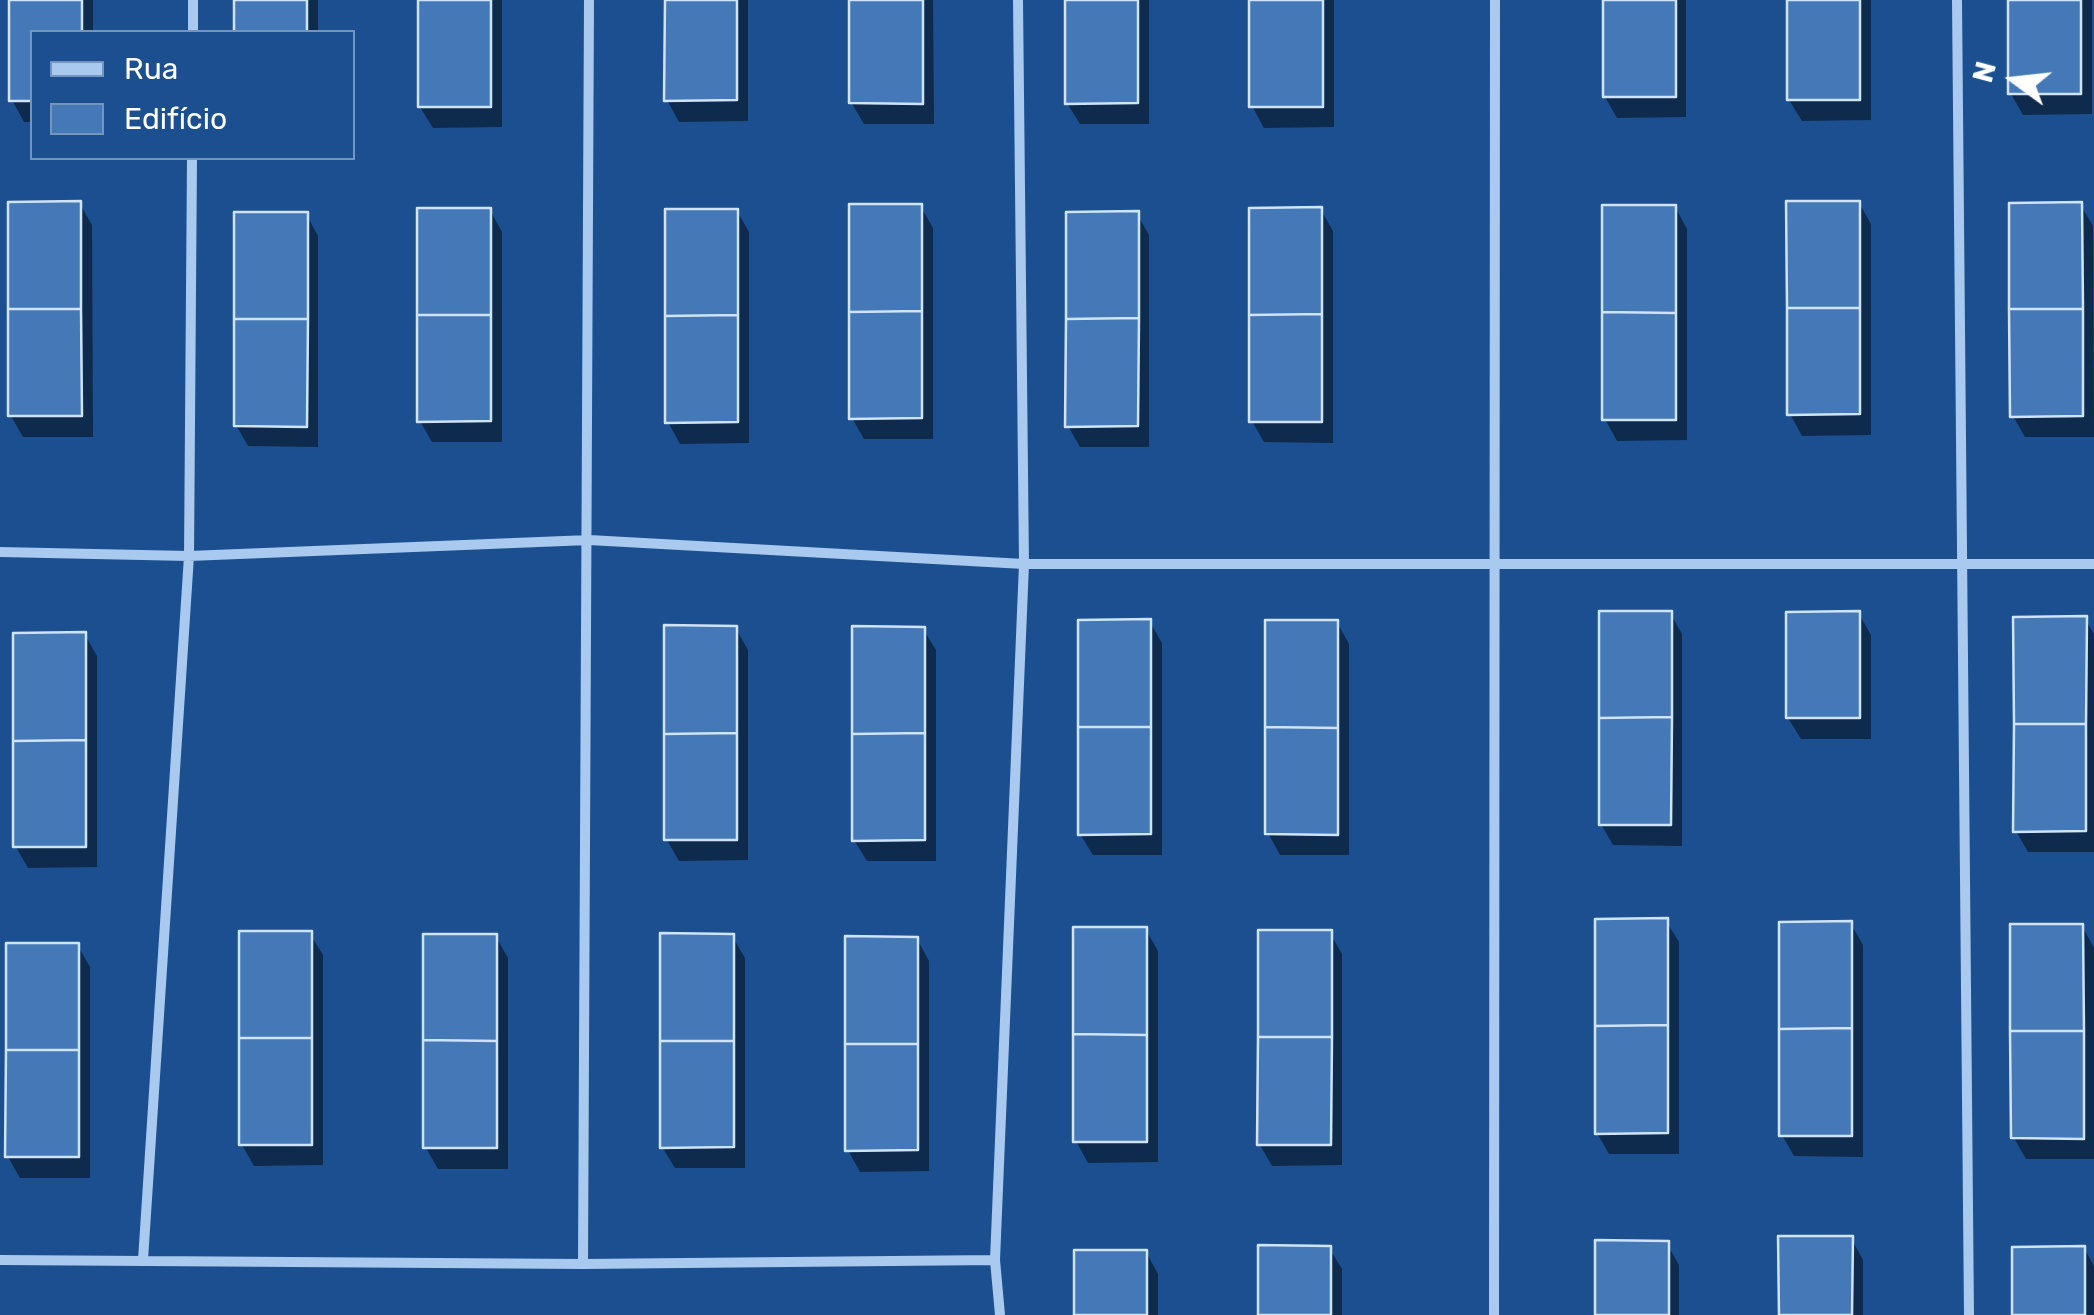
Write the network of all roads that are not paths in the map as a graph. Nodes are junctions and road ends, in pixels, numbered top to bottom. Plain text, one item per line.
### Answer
1 (194, 0) edge
2 (588, 0) edge
3 (1018, 0) edge
4 (1495, 0) edge
5 (1956, 0) edge
6 (193, 30) edge
7 (192, 160) edge
8 (588, 540) junction
9 (0, 552) edge
10 (189, 556) junction
11 (1024, 564) junction
12 (2094, 564) edge
13 (1961, 565) junction
14 (1495, 567) junction
15 (0, 1260) edge
16 (143, 1260) junction
17 (995, 1260) junction
18 (583, 1264) junction
19 (1000, 1315) edge
20 (1494, 1315) edge
21 (1969, 1315) edge

1 - 6 street
2 - 8 street
3 - 11 street
4 - 14 street
5 - 13 street
7 - 10 street
8 - 10 street
8 - 11 street
8 - 18 street
9 - 10 street
10 - 16 street
11 - 14 street
11 - 17 street
12 - 13 street
13 - 14 street
13 - 21 street
14 - 20 street
15 - 16 street
16 - 18 street
17 - 18 street
17 - 19 street

